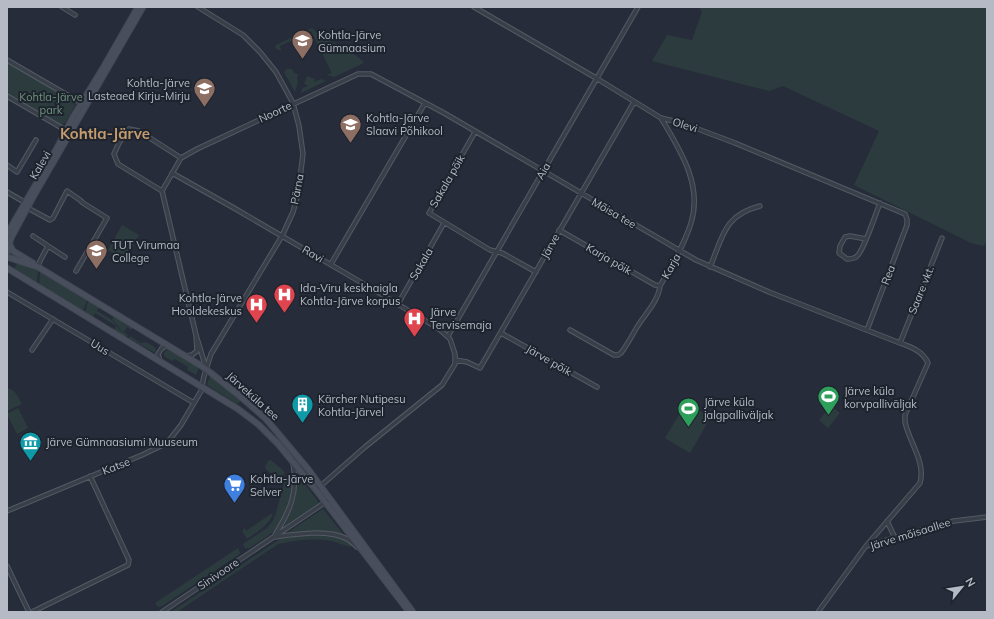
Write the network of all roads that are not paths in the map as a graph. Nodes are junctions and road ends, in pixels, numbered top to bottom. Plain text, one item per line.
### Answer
1 (62, 7) edge
2 (138, 7) edge
3 (144, 7) edge
4 (198, 7) edge
5 (474, 7) edge
6 (638, 7) edge
7 (75, 15) dead end
8 (7, 60) edge
9 (371, 74) joint
10 (596, 78) junction
11 (7, 96) edge
12 (634, 102) junction
13 (81, 103) junction
14 (293, 103) junction
15 (425, 103) junction
16 (80, 116) junction
17 (661, 118) junction
18 (68, 132) junction
19 (475, 132) junction
20 (36, 140) dead end
21 (181, 158) junction
22 (7, 165) edge
23 (542, 172) junction
24 (172, 173) junction
25 (162, 191) junction
26 (7, 192) edge
27 (581, 193) junction
28 (880, 203) junction
29 (26, 205) junction
30 (760, 206) dead end
31 (907, 219) joint
32 (444, 223) junction
33 (559, 230) junction
34 (7, 234) edge
35 (33, 236) dead end
36 (282, 236) junction
37 (942, 238) dead end
38 (866, 239) junction
39 (9, 242) junction
40 (48, 246) junction
41 (679, 251) junction
42 (497, 252) junction
43 (7, 254) edge
44 (65, 257) dead end
45 (331, 264) junction
46 (38, 267) junction
47 (710, 267) junction
48 (7, 268) edge
49 (76, 271) dead end
50 (536, 272) junction
51 (660, 286) junction
52 (7, 292) edge
53 (398, 304) junction
54 (53, 318) junction
55 (570, 330) dead end
56 (867, 330) junction
57 (501, 332) junction
58 (196, 335) junction
59 (449, 337) junction
60 (900, 343) junction
61 (166, 346) junction
62 (32, 350) dead end
63 (177, 352) junction
64 (455, 360) junction
65 (160, 361) junction
66 (206, 370) junction
67 (597, 387) dead end
68 (202, 389) junction
69 (194, 403) junction
70 (293, 463) junction
71 (90, 476) junction
72 (321, 486) junction
73 (316, 490) junction
74 (330, 499) junction
75 (325, 503) junction
76 (7, 511) edge
77 (987, 517) edge
78 (887, 521) junction
79 (274, 537) junction
80 (895, 538) junction
81 (866, 546) junction
82 (360, 549) junction
83 (7, 566) edge
84 (30, 612) edge
85 (162, 612) edge
86 (409, 612) edge
87 (413, 612) edge
88 (818, 612) edge

1 - 7 street
2 - 13 main road, Kalevi
3 - 16 main road, Kalevi
4 - 14 street, Pärna
5 - 10 street, Olevi
6 - 10 street, Aia
8 - 13 street
9 - 14 street, Noorte
9 - 15 street, Mõisa tee
10 - 12 street, Olevi
10 - 23 street, Aia
11 - 18 street
12 - 17 street, Olevi
12 - 27 street, Järve
13 - 16 street
13 - 18 main road, Kalevi
14 - 21 street, Noorte
14 - 36 street, Pärna
15 - 19 street, Mõisa tee
15 - 45 street
16 - 18 main road, Kalevi
17 - 28 street, Olevi
17 - 41 street, Karja
18 - 29 main road, Kalevi
19 - 23 street, Mõisa tee
19 - 32 street, Sakala põik
20 - 22 street
21 - 24 street
21 - 25 street
23 - 27 street, Mõisa tee
23 - 42 street, Aia
24 - 25 street
24 - 36 street, Ravi
25 - 58 street
26 - 29 street
27 - 33 street, Järve
27 - 41 street, Mõisa tee
28 - 31 street, Olevi
28 - 38 street
29 - 34 main road, Kalevi
29 - 39 main road, Kalevi
29 - 49 street
30 - 47 street
31 - 56 street, Rea
32 - 42 street
32 - 53 street, Sakala
33 - 50 street, Järve
33 - 51 street, Karja põik
35 - 40 street
36 - 45 street, Ravi
36 - 66 street, Pärna
37 - 60 street, Saare vkt.
38 - 38 street
39 - 43 main road, Kalevi
39 - 46 main road
40 - 44 street
40 - 46 street
41 - 47 street, Mõisa tee
41 - 51 street, Karja
42 - 50 street
42 - 59 street, Aia
43 - 46 main road, Järveküla tee
45 - 53 street, Ravi
46 - 61 main road, Järveküla tee
47 - 56 street, Mõisa tee
48 - 65 main road, Järveküla tee
50 - 57 street, Järve
51 - 55 street, Karja
52 - 54 street, Uus
53 - 59 street, Ravi
54 - 62 street
54 - 69 street, Uus
56 - 60 street, Mõisa tee
57 - 64 street, Järve
57 - 67 street, Järve põik
58 - 63 street
58 - 66 street
59 - 64 street
60 - 78 street, Mõisa tee
61 - 63 main road, Järveküla tee
61 - 65 street
63 - 66 main road, Järveküla tee
64 - 72 street
65 - 68 main road, Järveküla tee
66 - 68 street, Pärna
66 - 72 main road, Järveküla tee
68 - 69 street, Katse
68 - 70 main road, Järveküla tee
69 - 71 street, Katse
70 - 73 main road, Järveküla tee
70 - 79 street, Sinivoore
71 - 76 street, Katse
71 - 84 street
72 - 73 street
72 - 74 main road, Järveküla tee
73 - 75 main road, Järveküla tee
74 - 75 street, Sinivoore
74 - 87 main road, Järveküla tee
75 - 79 street, Sinivoore
75 - 82 main road, Järveküla tee
77 - 80 street, Järve mõisaallee
78 - 80 street
78 - 81 street
79 - 82 street, Sinivoore
79 - 85 street, Sinivoore
80 - 81 street, Järve mõisaallee
81 - 88 street, Järve mõisaallee
82 - 86 main road, Järveküla tee
83 - 84 street

